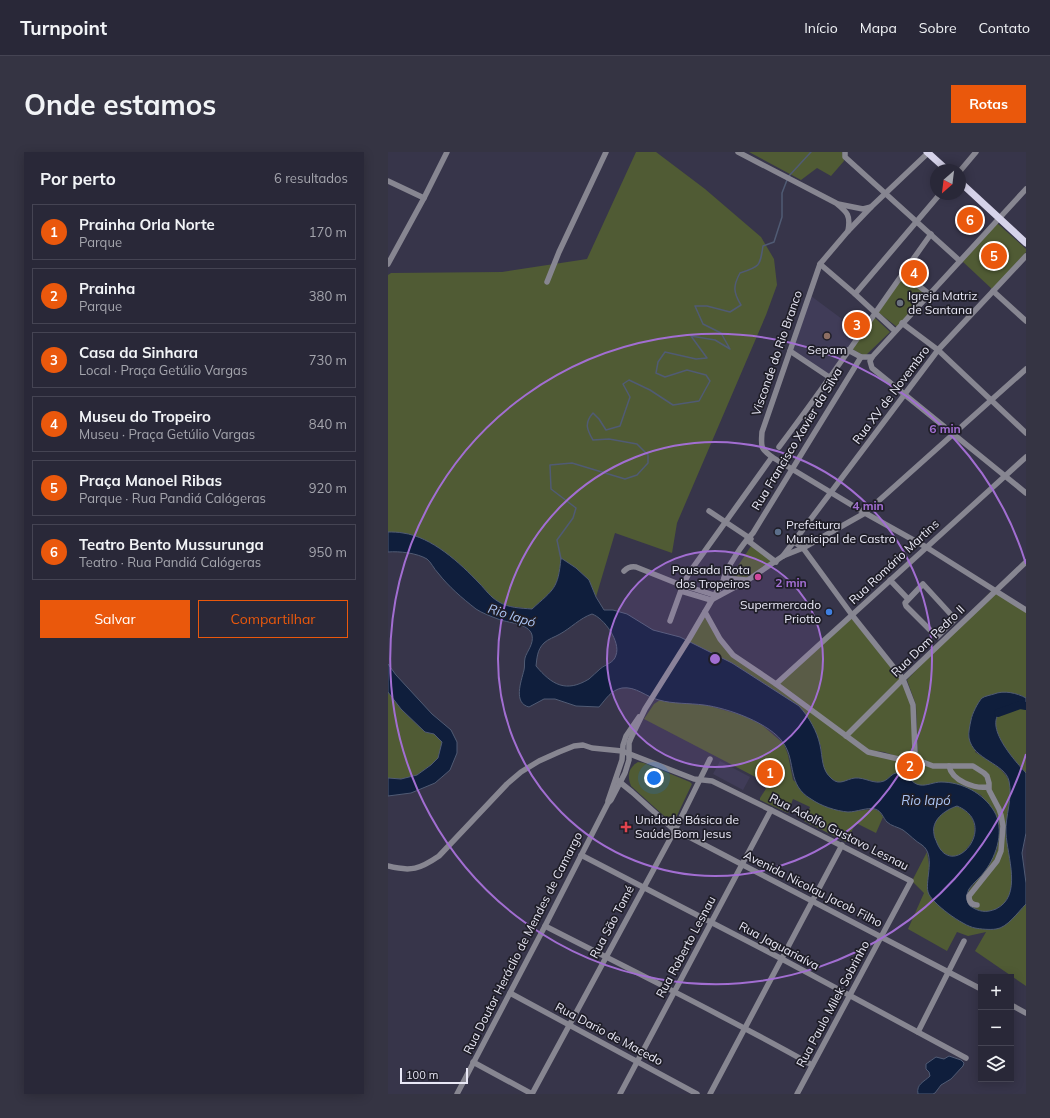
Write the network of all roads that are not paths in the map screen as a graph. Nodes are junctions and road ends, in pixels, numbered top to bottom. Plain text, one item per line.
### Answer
1 (447, 152) edge
2 (606, 152) edge
3 (738, 152) edge
4 (845, 152) edge
5 (928, 152) edge
6 (976, 152) edge
7 (941, 164) edge
8 (966, 164) edge
9 (388, 180) edge
10 (966, 188) edge
11 (1026, 189) edge
12 (886, 193) junction
13 (424, 198) junction
14 (935, 200) edge
15 (836, 203) junction
16 (871, 207) junction
17 (999, 218) junction
18 (917, 221) junction
19 (848, 231) junction
20 (931, 234) junction
21 (1026, 243) edge
22 (1026, 256) edge
23 (960, 261) junction
24 (388, 264) edge
25 (820, 264) junction
26 (902, 273) junction
27 (547, 282) dead end
28 (993, 291) junction
29 (855, 294) junction
30 (929, 294) junction
31 (876, 313) junction
32 (1026, 321) edge
33 (902, 323) junction
34 (895, 331) junction
35 (848, 350) junction
36 (938, 350) junction
37 (790, 351) junction
38 (861, 357) junction
39 (872, 357) junction
40 (1026, 369) edge
41 (829, 377) junction
42 (905, 395) junction
43 (992, 400) junction
44 (1026, 433) edge
45 (954, 434) junction
46 (779, 447) dead end
47 (1026, 456) edge
48 (772, 457) junction
49 (792, 469) junction
50 (1005, 476) junction
51 (830, 492) junction
52 (1026, 493) edge
53 (709, 511) dead end
54 (865, 513) junction
55 (726, 522) junction
56 (750, 538) junction
57 (792, 547) junction
58 (926, 547) junction
59 (803, 548) junction
60 (776, 562) junction
61 (1026, 562) edge
62 (624, 571) dead end
63 (723, 580) junction
64 (748, 580) junction
65 (890, 580) junction
66 (682, 588) junction
67 (996, 590) junction
68 (728, 591) junction
69 (713, 597) junction
70 (908, 599) junction
71 (1026, 610) edge
72 (704, 612) junction
73 (852, 615) junction
74 (670, 620) dead end
75 (903, 679) junction
76 (776, 684) junction
77 (650, 700) joint
78 (645, 709) junction
79 (846, 736) junction
80 (622, 751) junction
81 (630, 754) junction
82 (912, 758) junction
83 (710, 760) dead end
84 (949, 766) junction
85 (619, 778) junction
86 (700, 779) junction
87 (988, 788) junction
88 (772, 810) junction
89 (675, 830) junction
90 (842, 845) junction
91 (581, 855) junction
92 (742, 865) junction
93 (388, 866) edge
94 (911, 881) joint
95 (643, 887) junction
96 (812, 901) junction
97 (977, 904) dead end
98 (711, 923) junction
99 (545, 926) junction
100 (882, 937) junction
101 (964, 942) dead end
102 (606, 957) junction
103 (782, 959) junction
104 (949, 972) junction
105 (978, 987) edge
106 (510, 993) junction
107 (674, 993) junction
108 (850, 996) junction
109 (1014, 1007) edge
110 (1026, 1013) edge
111 (568, 1025) junction
112 (745, 1028) junction
113 (918, 1032) junction
114 (966, 1058) dead end
115 (637, 1061) junction
116 (473, 1062) junction
117 (812, 1065) junction
118 (457, 1094) edge
119 (532, 1094) edge
120 (620, 1094) edge
121 (697, 1094) edge
122 (710, 1094) edge
123 (797, 1094) edge

1 - 13 street
2 - 27 street
3 - 15 street
4 - 12 street
5 - 7 main road
5 - 12 street
6 - 8 street
9 - 13 street
10 - 17 main road
11 - 17 street
12 - 16 street
12 - 18 street
13 - 24 street
14 - 18 street
15 - 16 street
15 - 19 street
16 - 19 street
17 - 21 main road
17 - 23 street
18 - 20 street
18 - 29 street
19 - 25 street
20 - 23 street
20 - 26 street
22 - 28 street, Rua XV de Novembro
23 - 30 street
25 - 29 street
25 - 37 street, Visconde do Rio Branco
26 - 30 street
26 - 31 street
28 - 32 street
28 - 36 street, Rua XV de Novembro
29 - 31 street
30 - 33 street
31 - 34 street
31 - 35 street
33 - 34 street
33 - 36 street
34 - 39 street
35 - 38 street
35 - 41 street
36 - 42 street, Rua XV de Novembro
36 - 43 street
37 - 41 street
37 - 48 street, Visconde do Rio Branco
38 - 39 street
38 - 49 street, Rua Francisco Xavier da Silva
39 - 42 street
40 - 43 street
41 - 46 street
42 - 45 street
42 - 51 street, Rua XV de Novembro
43 - 44 street
43 - 45 street
45 - 50 street
45 - 54 street
47 - 50 street, Rua Romário Martins
48 - 49 street
48 - 55 street
49 - 51 street
49 - 56 street, Rua Francisco Xavier da Silva
50 - 52 street
50 - 58 street, Rua Romário Martins
51 - 54 street
51 - 57 street, Rua XV de Novembro
53 - 55 street
54 - 58 street
54 - 59 street
55 - 56 street
55 - 66 street
56 - 60 street
56 - 63 street, Rua Francisco Xavier da Silva
57 - 59 street
57 - 59 street
57 - 60 street, Rua XV de Novembro
58 - 65 street, Rua Romário Martins
58 - 67 street
59 - 73 street
60 - 64 street, Rua XV de Novembro
61 - 67 street, Rua Dom Pedro II
62 - 66 street
63 - 64 street
63 - 68 street
63 - 69 street, Rua Francisco Xavier da Silva
64 - 68 street, Rua XV de Novembro
65 - 70 street
65 - 73 street, Rua Romário Martins
66 - 69 street
66 - 74 street
67 - 71 street
67 - 75 street, Rua Dom Pedro II
68 - 69 street, Rua XV de Novembro
69 - 72 street, Rua Francisco Xavier da Silva
70 - 70 street
72 - 76 street
72 - 77 street, Rua Francisco Xavier da Silva
73 - 75 street
73 - 76 street, Rua Romário Martins
75 - 79 street, Rua Dom Pedro II
75 - 82 street
76 - 79 street
77 - 78 street, Rua Doutor Heráclio de Mendes de Camargo
78 - 80 street, Rua Doutor Heráclio de Mendes de Camargo
78 - 81 street, Rua Doutor Heráclio de Mendes de Camargo
79 - 82 street
80 - 81 street, Rua Adolfo Gustavo Lesnau
80 - 85 street, Rua Doutor Heráclio de Mendes de Camargo
80 - 93 street, Rua Adolfo Gustavo Lesnau
81 - 85 street, Rua Doutor Heráclio de Mendes de Camargo
81 - 86 street, Rua Adolfo Gustavo Lesnau
82 - 84 street
83 - 86 street, Rua São Tomé
84 - 87 street
84 - 87 street
85 - 89 street, Avenida Nicolau Jacob Filho
85 - 91 street, Rua Doutor Heráclio de Mendes de Camargo
86 - 88 street, Rua Adolfo Gustavo Lesnau
86 - 89 street, Rua São Tomé
87 - 97 street
88 - 90 street, Rua Adolfo Gustavo Lesnau
88 - 92 street, Rua Roberto Lesnau
89 - 92 street, Avenida Nicolau Jacob Filho
89 - 95 street, Rua São Tomé
90 - 94 street, Rua Adolfo Gustavo Lesnau
90 - 96 street
91 - 95 street, Rua Jaguariaíva
91 - 99 street, Rua Doutor Heráclio de Mendes de Camargo
92 - 96 street, Avenida Nicolau Jacob Filho
92 - 98 street, Rua Roberto Lesnau
94 - 100 street, Rua Paulo Milek Sobrinho
95 - 98 street, Rua Jaguariaíva
95 - 102 street, Rua São Tomé
96 - 100 street, Avenida Nicolau Jacob Filho
96 - 103 street
98 - 103 street, Rua Jaguariaíva
98 - 107 street, Rua Roberto Lesnau
99 - 102 street
99 - 106 street, Rua Doutor Heráclio de Mendes de Camargo
100 - 104 street, Avenida Nicolau Jacob Filho
100 - 108 street, Rua Paulo Milek Sobrinho
101 - 104 street
102 - 107 street
102 - 111 street, Rua São Tomé
103 - 108 street, Rua Jaguariaíva
103 - 112 street
104 - 105 street, Avenida Nicolau Jacob Filho
104 - 113 street
106 - 111 street, Rua Dario de Macedo
106 - 116 street, Rua Doutor Heráclio de Mendes de Camargo
107 - 112 street
107 - 115 street, Rua Roberto Lesnau
108 - 113 street, Rua Jaguariaíva
108 - 117 street, Rua Paulo Milek Sobrinho
109 - 110 street
111 - 115 street, Rua Dario de Macedo
111 - 119 street, Rua São Tomé
112 - 117 street
112 - 122 street
113 - 114 street, Rua Jaguariaíva
115 - 120 street, Rua Roberto Lesnau
115 - 121 street, Rua Dario de Macedo
116 - 118 street, Rua Doutor Heráclio de Mendes de Camargo
116 - 119 street
117 - 123 street, Rua Paulo Milek Sobrinho

